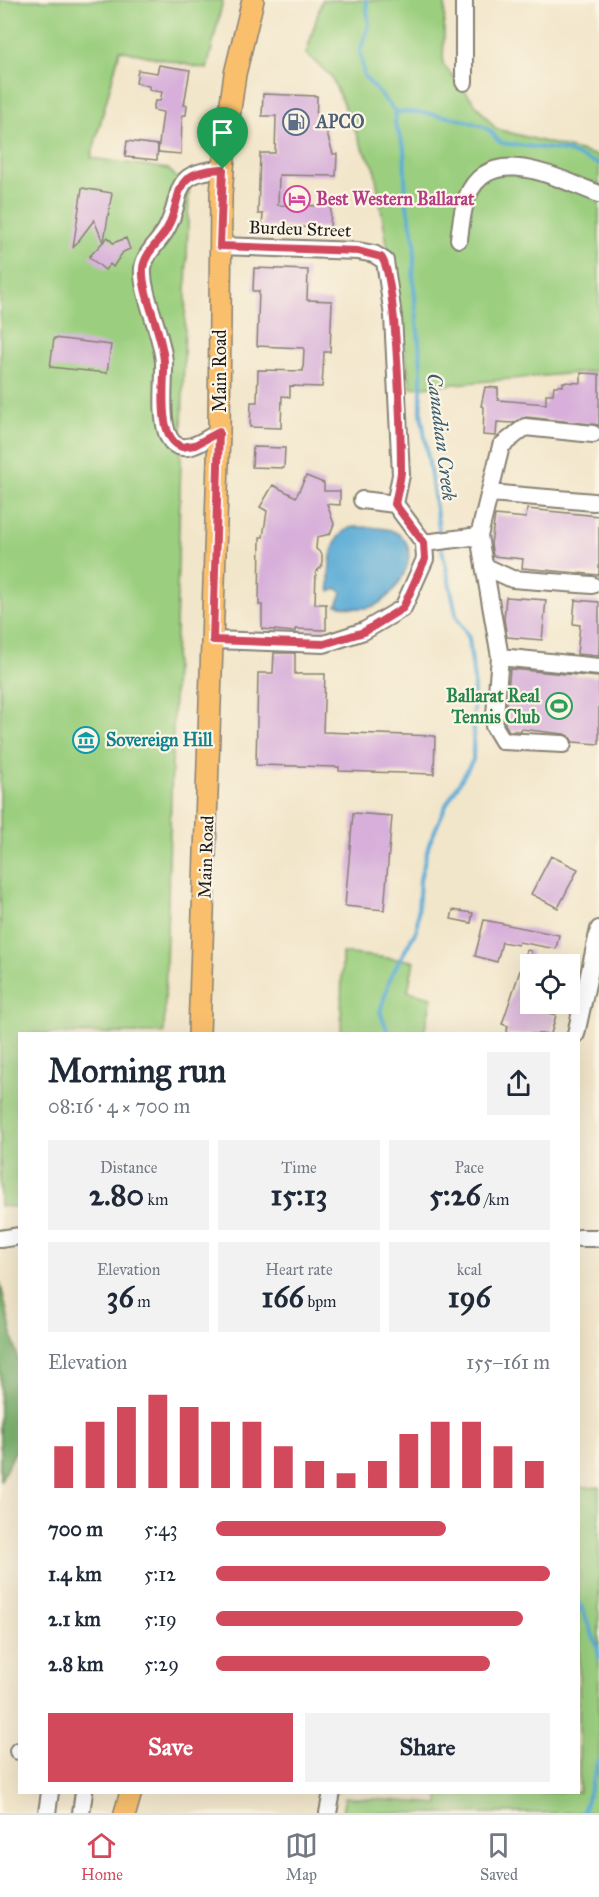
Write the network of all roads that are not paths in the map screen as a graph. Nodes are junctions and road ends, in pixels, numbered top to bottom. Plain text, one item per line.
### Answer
1 (253, 0) edge
2 (464, 0) edge
3 (464, 82) dead end
4 (223, 169) junction
5 (599, 194) edge
6 (459, 239) dead end
7 (220, 246) junction
8 (219, 432) junction
9 (593, 434) dead end
10 (490, 493) junction
11 (362, 500) dead end
12 (594, 502) dead end
13 (395, 504) junction
14 (479, 536) junction
15 (424, 543) junction
16 (484, 566) junction
17 (592, 585) dead end
18 (213, 640) junction
19 (500, 657) junction
20 (599, 667) edge
21 (563, 744) dead end
22 (599, 929) edge
23 (199, 1032) edge
24 (576, 1032) edge
25 (18, 1236) edge
26 (580, 1238) edge
27 (599, 1238) edge
28 (0, 1239) edge
29 (50, 1794) edge
30 (84, 1794) edge
31 (130, 1794) edge
32 (332, 1794) edge
33 (46, 1813) edge
34 (81, 1813) edge
35 (125, 1813) edge
36 (328, 1813) edge

1 - 4 main road, Main Road
2 - 3 street
4 - 7 main road, Main Road
4 - 8 street
5 - 6 street
7 - 8 main road, Main Road
7 - 13 street, Burdeu Street
8 - 18 main road, Main Road
9 - 10 street
10 - 12 street
10 - 14 street
11 - 13 street
13 - 15 street
14 - 15 street
14 - 16 street
15 - 18 street
16 - 17 street
16 - 19 street
18 - 23 main road, Main Road
19 - 20 street
19 - 21 street
22 - 24 street
25 - 28 street
26 - 27 street
29 - 33 street
30 - 34 street
31 - 35 main road
32 - 36 street

